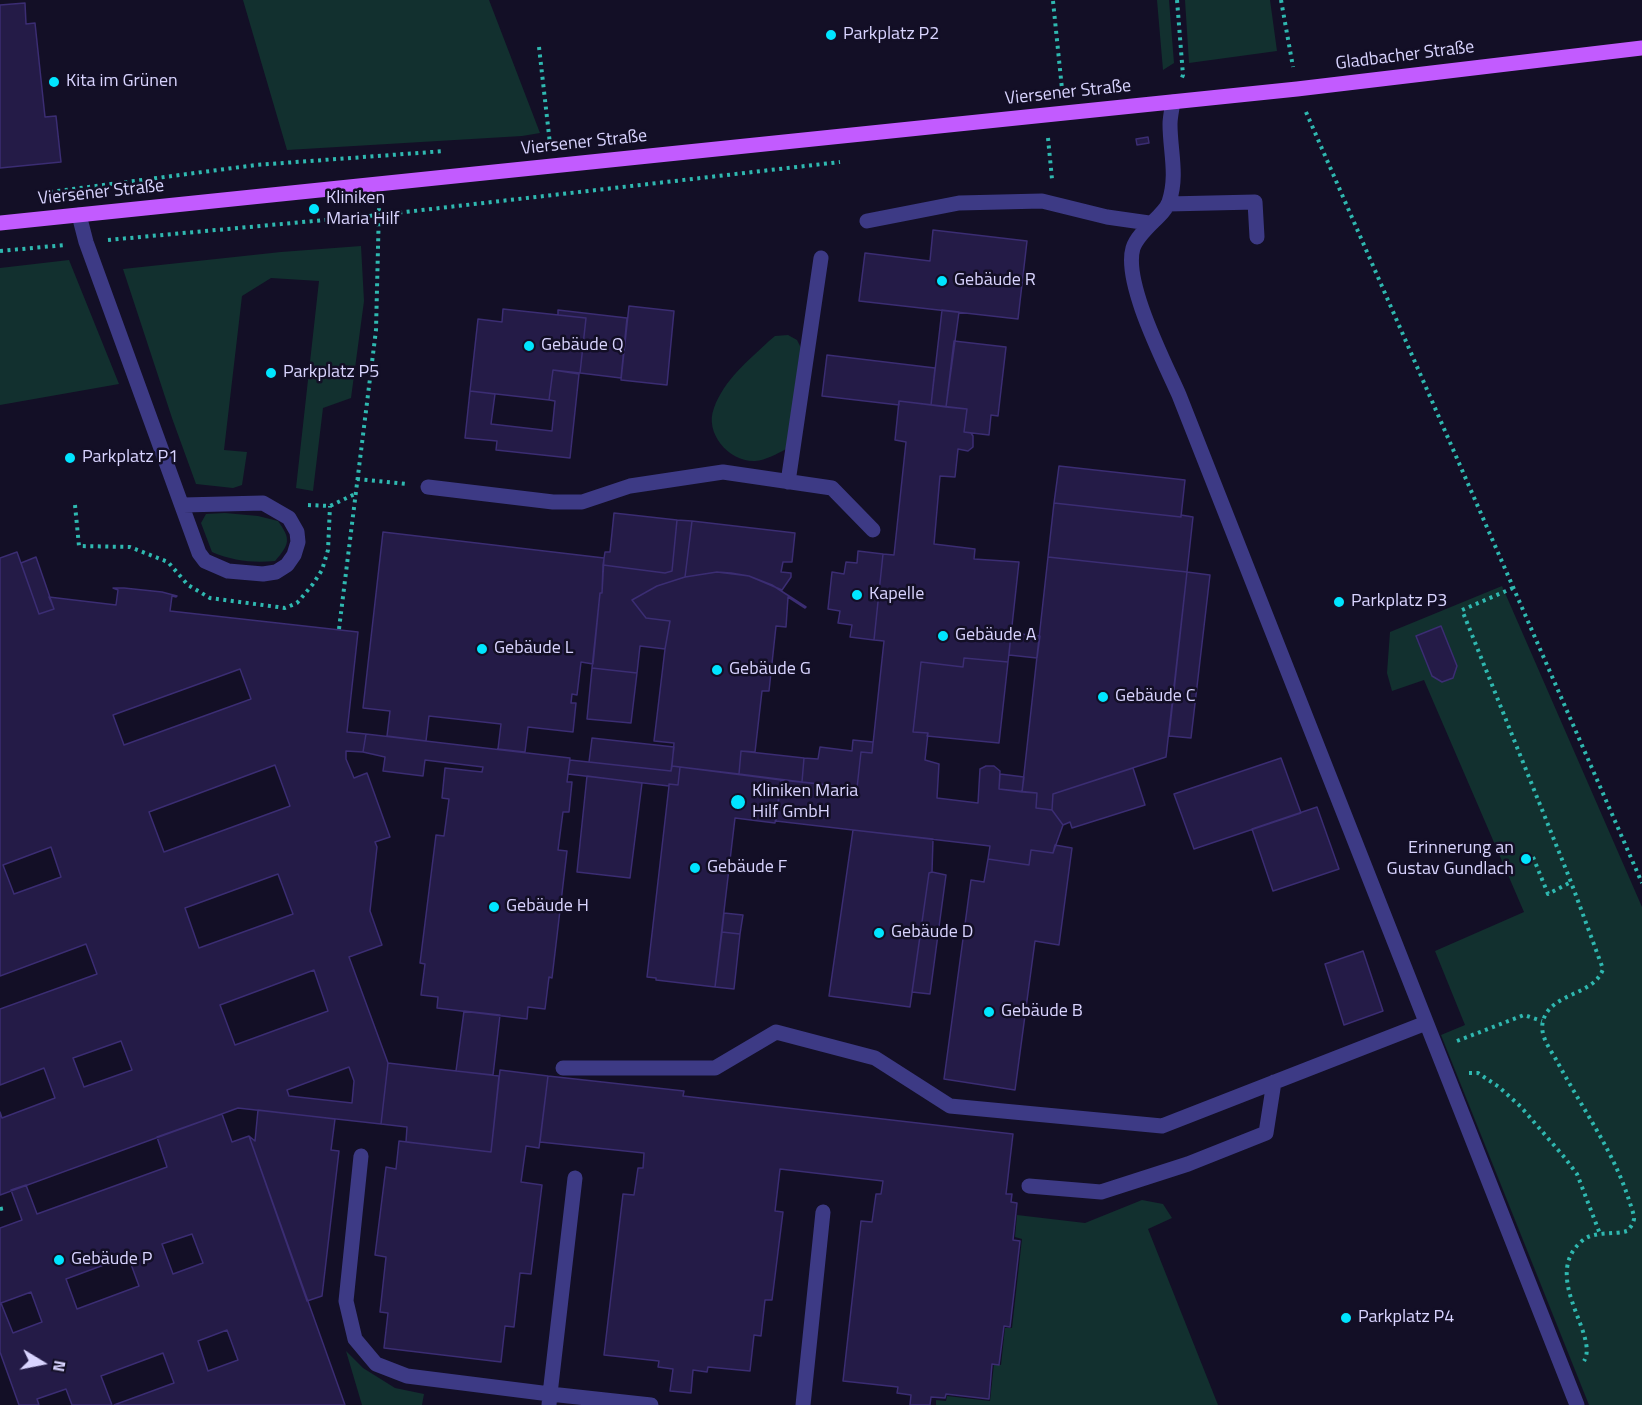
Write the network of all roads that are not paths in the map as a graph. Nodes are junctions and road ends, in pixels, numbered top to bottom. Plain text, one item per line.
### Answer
1 (1642, 48) edge
2 (1173, 102) junction
3 (1168, 204) junction
4 (79, 215) junction
5 (867, 221) dead end
6 (0, 223) edge
7 (1149, 224) junction
8 (1257, 237) dead end
9 (821, 258) dead end
10 (788, 482) junction
11 (428, 487) road end
12 (183, 505) junction
13 (873, 530) dead end
14 (1426, 1023) junction
15 (563, 1068) dead end
16 (1274, 1082) junction
17 (361, 1156) dead end
18 (575, 1178) dead end
19 (1029, 1186) dead end
20 (823, 1212) dead end
21 (549, 1400) edge
22 (651, 1405) edge
23 (803, 1405) edge
24 (1577, 1405) edge

1 - 2 main road, Gladbacher Straße
2 - 3 lane
2 - 4 main road, Viersener Straße
3 - 7 lane
3 - 8 lane
4 - 6 main road, Viersener Straße
4 - 12 lane
5 - 7 lane
7 - 14 lane
9 - 10 lane
10 - 11 lane
10 - 13 lane
12 - 12 lane
14 - 16 lane
14 - 24 lane
15 - 16 lane
16 - 19 lane
17 - 21 lane
18 - 21 lane
20 - 23 lane
21 - 22 lane

